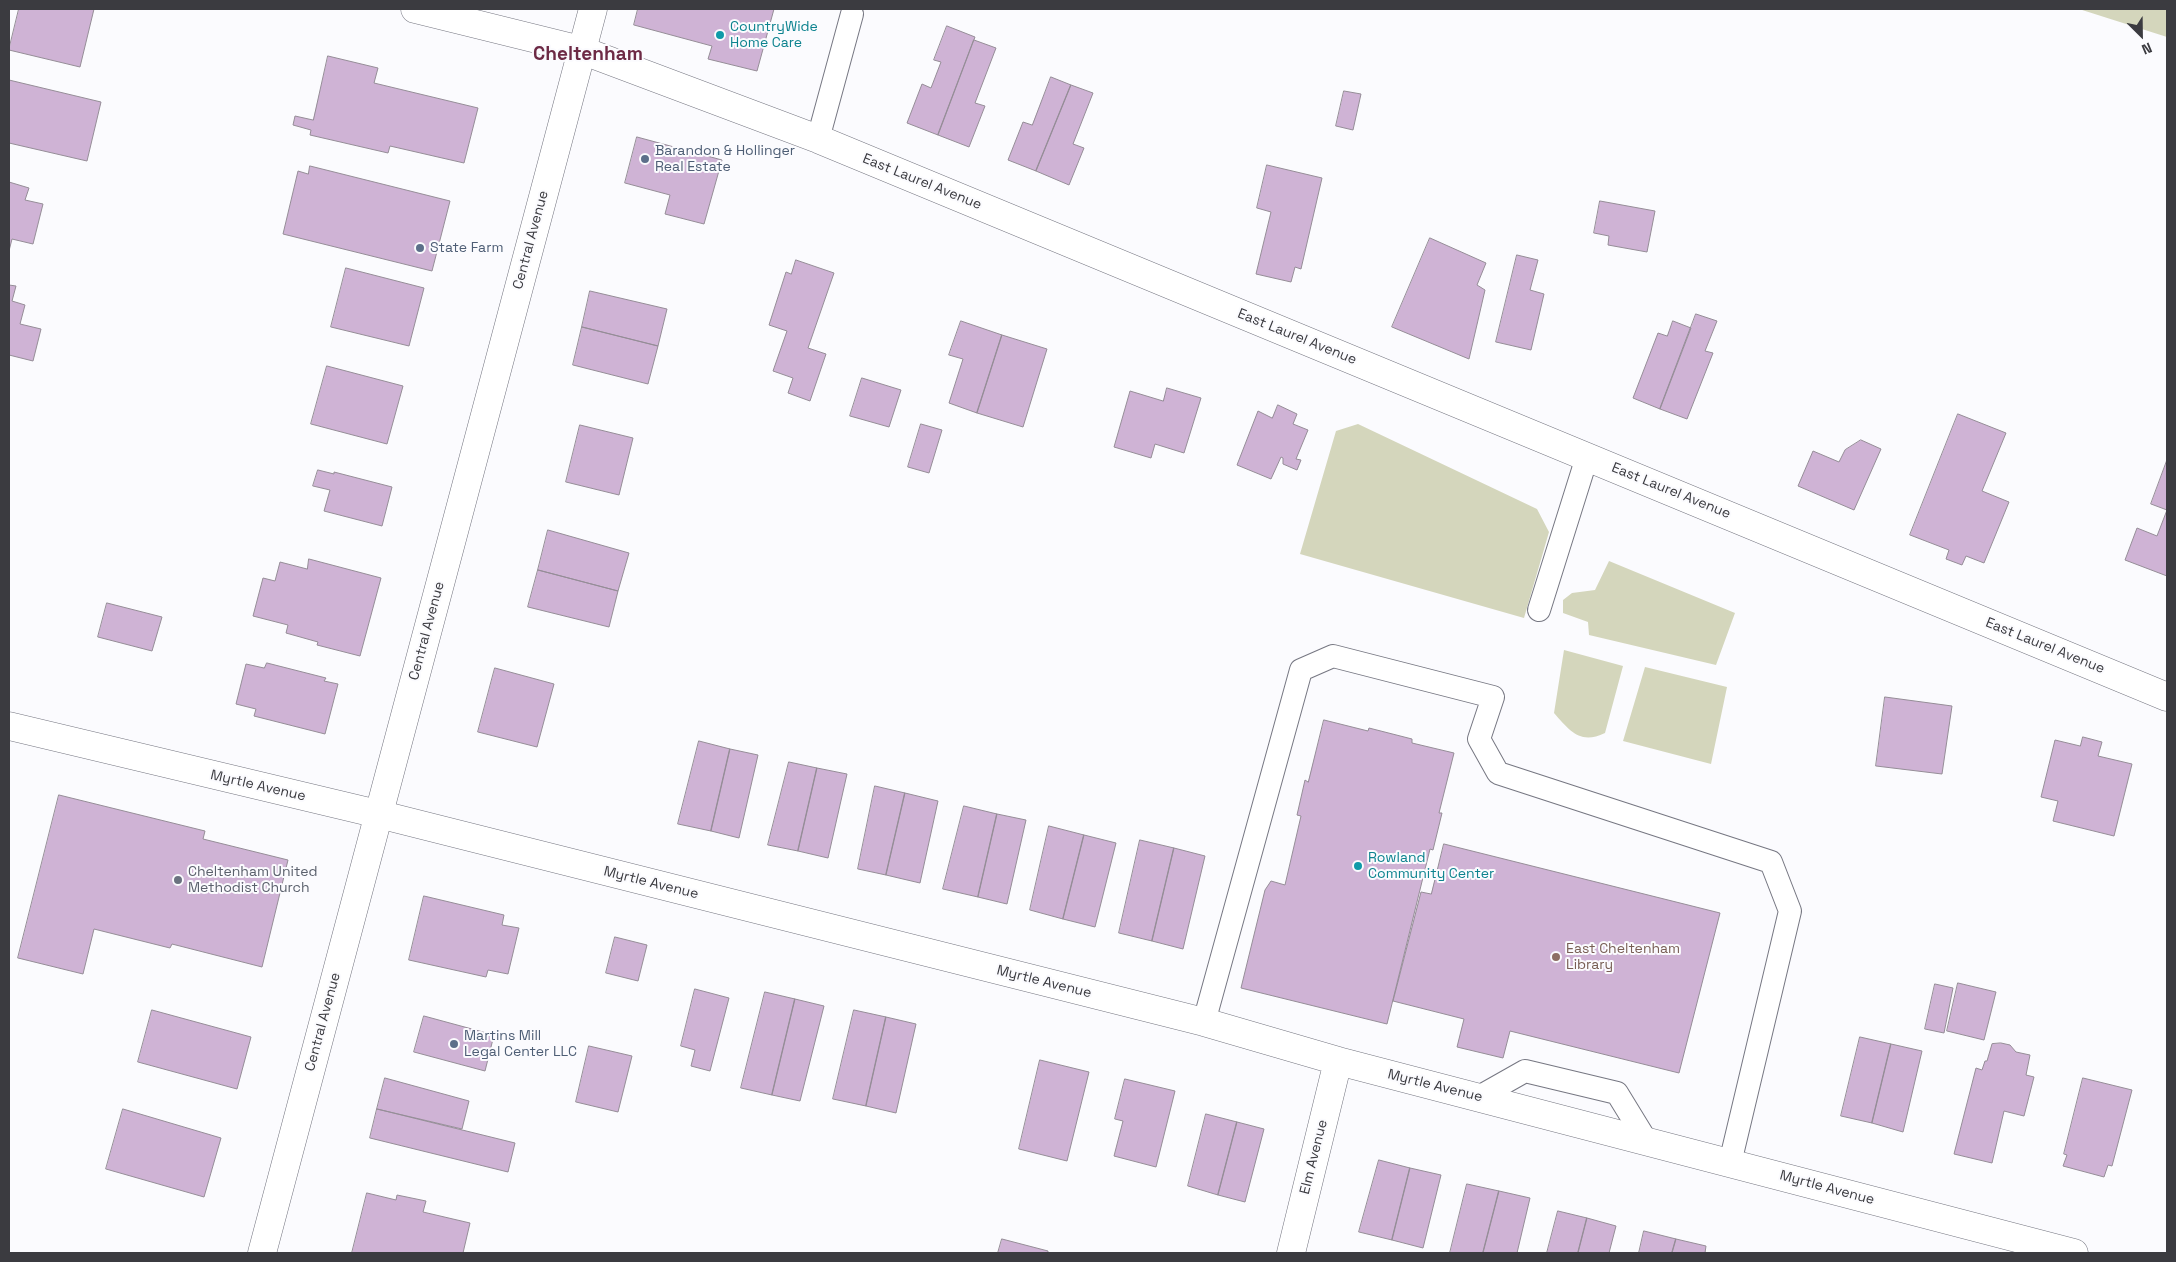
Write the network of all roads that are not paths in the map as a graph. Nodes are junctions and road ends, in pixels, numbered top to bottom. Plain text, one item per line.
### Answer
1 (415, 9) edge
2 (593, 9) edge
3 (852, 14) dead end
4 (581, 50) junction
5 (818, 138) junction
6 (1587, 457) junction
7 (1539, 610) dead end
8 (2167, 697) edge
9 (9, 726) edge
10 (378, 814) junction
11 (1204, 1022) junction
12 (1338, 1061) junction
13 (1478, 1097) junction
14 (1647, 1142) junction
15 (1730, 1163) junction
16 (262, 1253) edge
17 (1291, 1253) edge
18 (2074, 1253) edge

1 - 4 street, East Laurel Avenue
2 - 4 street, Central Avenue
3 - 5 lane
4 - 5 street, East Laurel Avenue
4 - 10 street, Central Avenue
5 - 6 street, East Laurel Avenue
6 - 7 lane
6 - 8 street, East Laurel Avenue
9 - 10 street, Myrtle Avenue
10 - 11 street, Myrtle Avenue
10 - 16 street, Central Avenue
11 - 12 street, Myrtle Avenue
11 - 15 lane
12 - 13 street, Myrtle Avenue
12 - 17 street, Elm Avenue
13 - 14 street, Myrtle Avenue
13 - 14 lane
14 - 15 street, Myrtle Avenue
15 - 18 street, Myrtle Avenue

